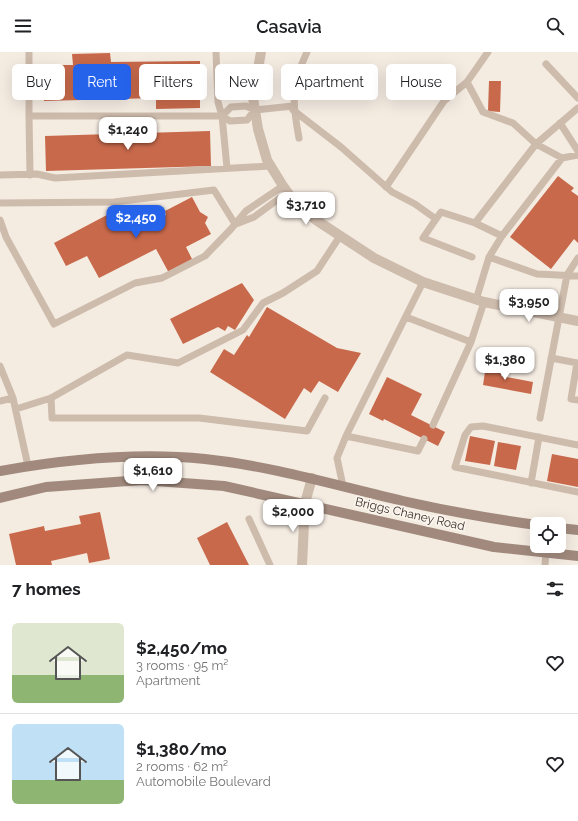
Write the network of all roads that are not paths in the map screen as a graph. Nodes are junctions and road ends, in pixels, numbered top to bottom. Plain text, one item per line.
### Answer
1 (29, 52) edge
2 (216, 52) edge
3 (261, 52) edge
4 (307, 52) edge
5 (488, 52) edge
6 (546, 64) dead end
7 (467, 82) junction
8 (578, 98) edge
9 (293, 108) junction
10 (578, 108) edge
11 (255, 110) junction
12 (29, 116) junction
13 (222, 116) junction
14 (560, 123) junction
15 (299, 138) dead end
16 (536, 144) junction
17 (578, 150) edge
18 (578, 155) edge
19 (562, 158) junction
20 (270, 166) junction
21 (227, 168) junction
22 (0, 175) edge
23 (30, 175) junction
24 (386, 187) junction
25 (285, 189) junction
26 (0, 203) edge
27 (436, 219) junction
28 (0, 220) edge
29 (475, 223) junction
30 (235, 224) junction
31 (340, 236) junction
32 (502, 236) junction
33 (472, 257) dead end
34 (489, 257) junction
35 (578, 258) edge
36 (567, 275) junction
37 (578, 276) edge
38 (423, 282) junction
39 (480, 301) junction
40 (406, 317) junction
41 (558, 317) junction
42 (578, 321) edge
43 (471, 342) junction
44 (551, 358) junction
45 (578, 363) edge
46 (0, 366) edge
47 (13, 398) junction
48 (51, 398) junction
49 (325, 398) dead end
50 (578, 400) edge
51 (0, 401) edge
52 (16, 409) junction
53 (540, 418) dead end
54 (433, 426) dead end
55 (346, 436) junction
56 (539, 437) junction
57 (424, 439) dead end
58 (578, 445) edge
59 (28, 466) junction
60 (0, 471) edge
61 (312, 478) junction
62 (531, 483) junction
63 (343, 486) junction
64 (578, 492) edge
65 (0, 498) edge
66 (305, 503) junction
67 (249, 519) dead end
68 (530, 525) edge
69 (566, 529) edge
70 (578, 530) edge
71 (530, 550) edge
72 (546, 553) edge
73 (554, 553) edge
74 (578, 556) edge
75 (270, 565) edge
76 (302, 565) edge
77 (545, 565) edge

1 - 12 lane
2 - 13 lane
3 - 11 street
4 - 9 lane
5 - 7 lane
6 - 8 lane
7 - 16 lane
7 - 24 lane
9 - 11 lane
9 - 15 lane
9 - 24 lane
10 - 14 lane
11 - 13 lane
11 - 13 lane
11 - 20 street
12 - 13 lane
12 - 23 lane
13 - 21 lane
14 - 16 lane
14 - 17 lane
16 - 19 lane
16 - 29 lane
18 - 19 lane
19 - 32 lane
20 - 21 lane
20 - 25 street
21 - 23 lane
22 - 23 lane
24 - 27 lane
25 - 30 lane
25 - 31 street
26 - 30 lane
27 - 29 lane
27 - 33 lane
28 - 30 lane
29 - 32 lane
31 - 38 street
31 - 48 lane
32 - 34 lane
34 - 36 lane
34 - 39 lane
35 - 36 lane
36 - 37 lane
36 - 41 lane
38 - 39 street
38 - 40 lane
39 - 41 street
39 - 43 lane
40 - 43 lane
40 - 55 lane
41 - 42 street
41 - 44 lane
43 - 54 lane
44 - 45 lane
44 - 53 lane
45 - 50 lane
46 - 47 lane
47 - 51 lane
47 - 52 lane
48 - 49 lane
48 - 52 lane
52 - 59 lane
55 - 57 lane
55 - 63 lane
56 - 58 lane
56 - 62 lane
56 - 62 lane
59 - 60 main road, Briggs Chaney Road
59 - 61 main road, Briggs Chaney Road
61 - 63 main road, Briggs Chaney Road
61 - 66 street
62 - 64 lane
63 - 68 main road, Briggs Chaney Road
65 - 66 main road, Briggs Chaney Road
66 - 71 main road, Briggs Chaney Road
66 - 76 street
67 - 75 lane
69 - 70 main road
72 - 77 lane
73 - 74 main road, Briggs Chaney Road

